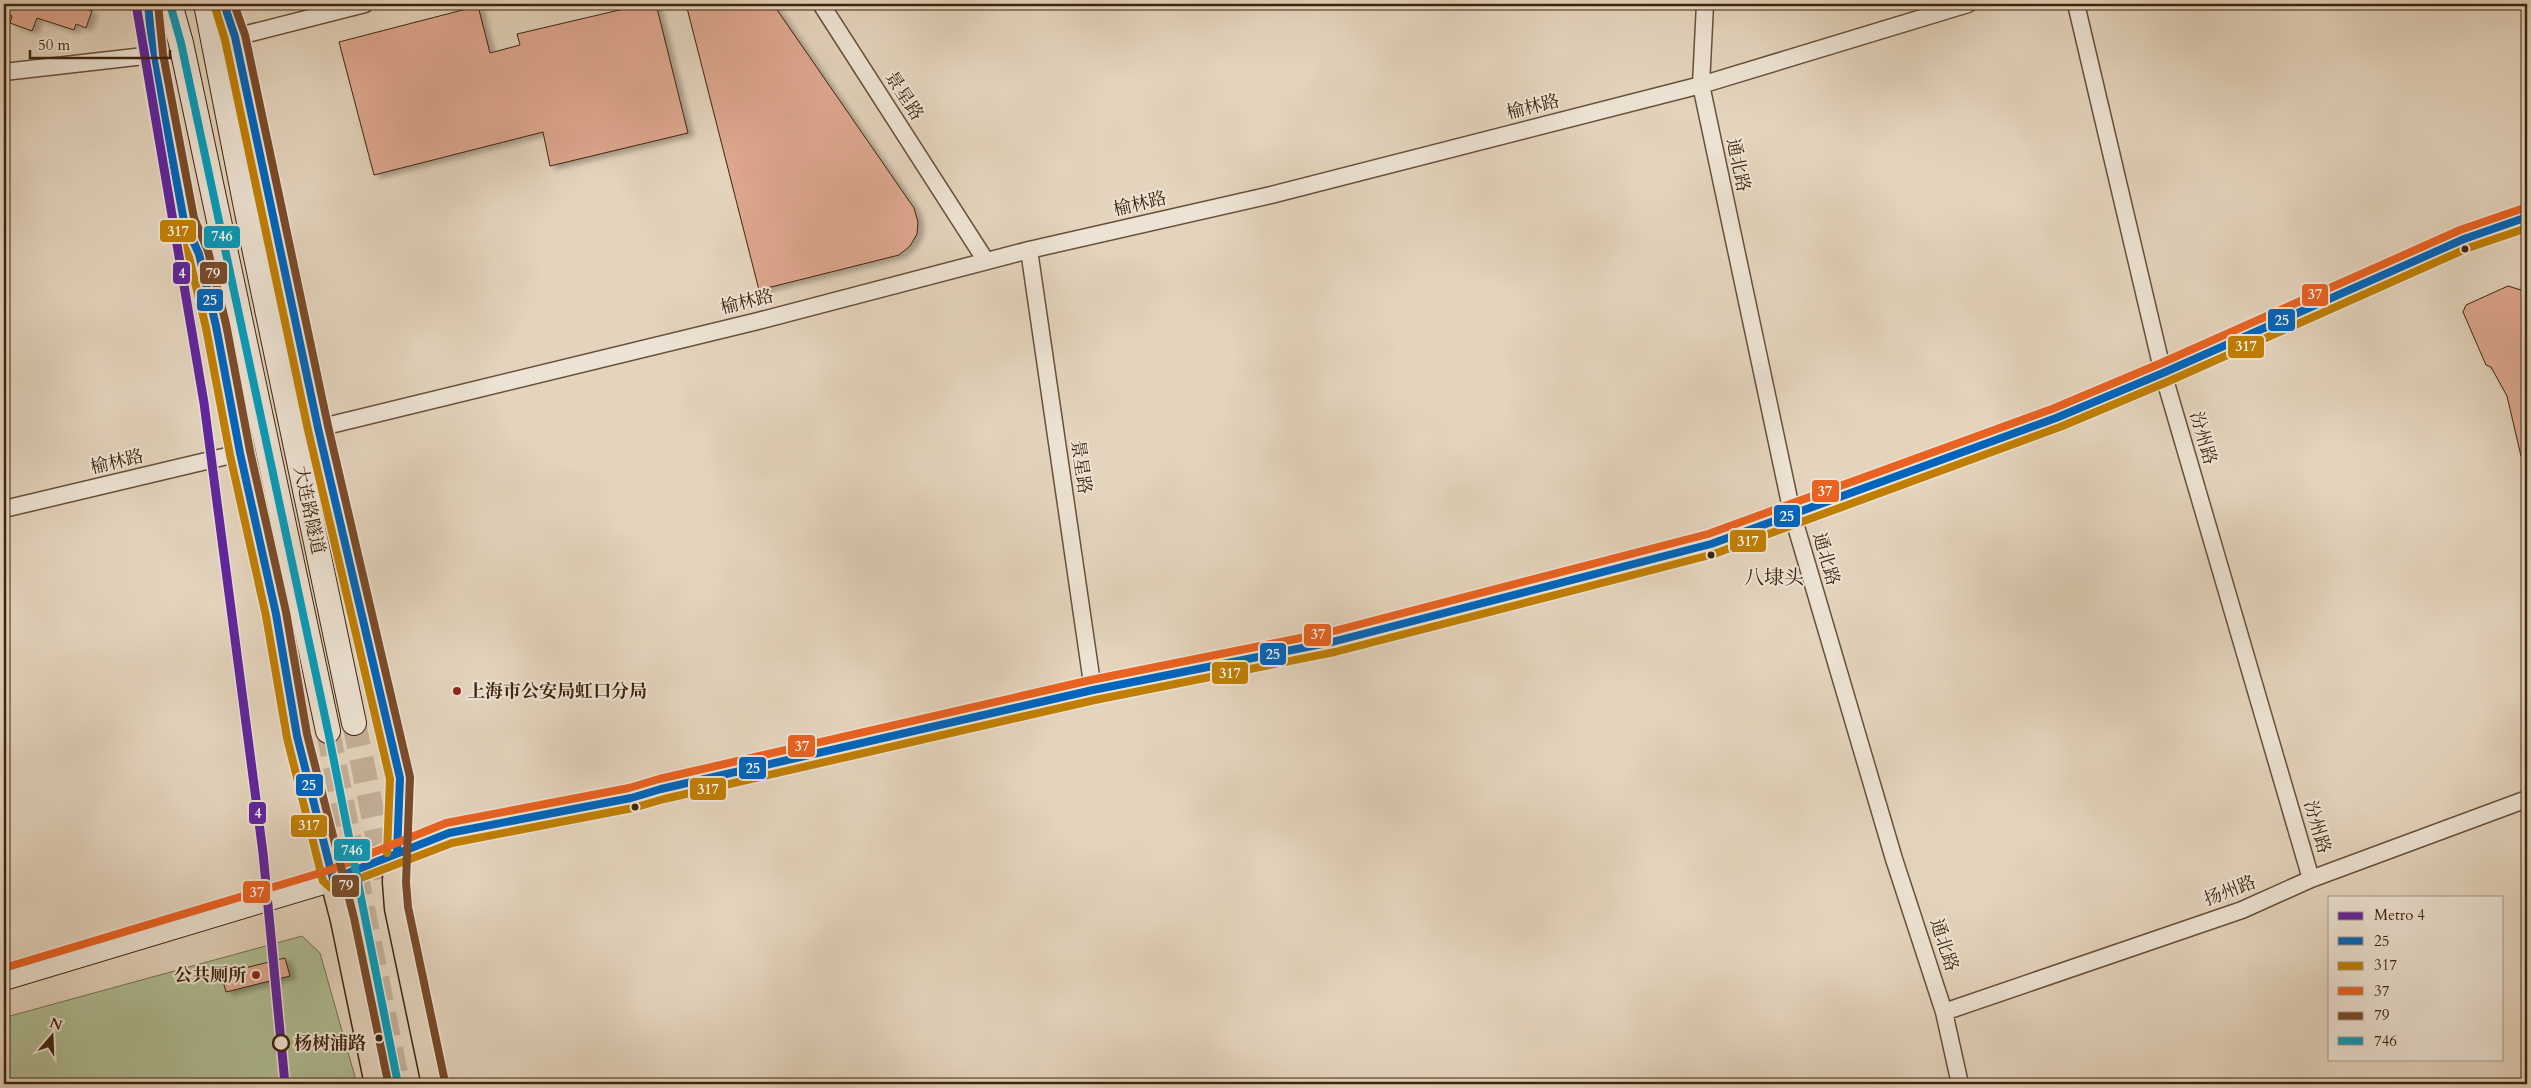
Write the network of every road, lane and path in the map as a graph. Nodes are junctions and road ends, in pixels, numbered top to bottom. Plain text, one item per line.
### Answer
1 (148, 4) edge
2 (170, 4) edge
3 (206, 4) edge
4 (224, 4) edge
5 (365, 4) edge
6 (821, 4) edge
7 (1705, 4) edge
8 (1968, 4) edge
9 (2076, 4) edge
10 (235, 37) junction
11 (152, 55) junction
12 (4, 72) edge
13 (1701, 85) junction
14 (2527, 217) edge
15 (1029, 250) junction
16 (986, 261) junction
17 (2163, 373) junction
18 (318, 428) junction
19 (240, 453) junction
20 (4, 509) edge
21 (1792, 513) junction
22 (1093, 690) junction
23 (354, 723) tunnel mouth
24 (328, 731) tunnel mouth
25 (2527, 799) edge
26 (396, 853) junction
27 (2311, 879) junction
28 (333, 880) junction
29 (4, 978) edge
30 (1944, 1012) junction
31 (378, 1084) edge
32 (435, 1084) edge
33 (1960, 1084) edge

1 - 11 main road
2 - 24 main road, 大连路隧道
3 - 23 main road, 大连路隧道
4 - 10 main road
5 - 10 street
6 - 16 street, 景星路
7 - 13 street, 通北路
8 - 13 street, 榆林路
9 - 17 street, 汾州路
10 - 18 main road
11 - 12 street
11 - 19 main road
13 - 15 street, 榆林路
13 - 21 street, 通北路
14 - 17 main road
15 - 16 street, 榆林路
15 - 22 street, 景星路
16 - 18 street, 榆林路
17 - 21 main road
17 - 27 street, 汾州路
18 - 26 main road
19 - 20 street, 榆林路
19 - 28 main road
21 - 22 main road
21 - 30 street, 通北路
22 - 26 main road
25 - 27 street, 扬州路
26 - 28 main road
26 - 32 main road
27 - 30 street, 扬州路
28 - 29 main road
28 - 31 main road
30 - 33 street, 通北路

